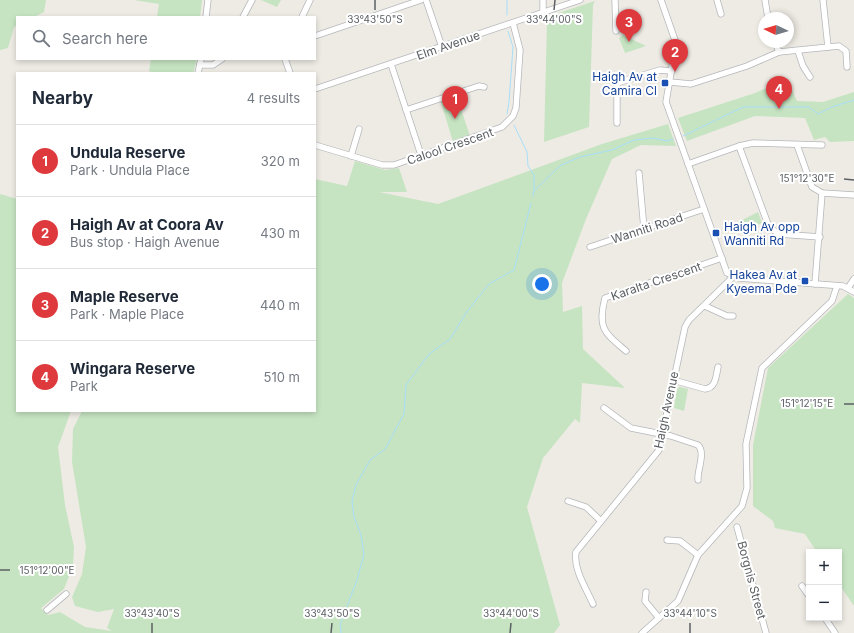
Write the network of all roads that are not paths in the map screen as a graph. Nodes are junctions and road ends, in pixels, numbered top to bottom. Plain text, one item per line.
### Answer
1 (208, 0) edge
2 (252, 0) edge
3 (310, 0) edge
4 (421, 0) edge
5 (426, 0) edge
6 (544, 0) edge
7 (580, 0) edge
8 (615, 0) edge
9 (661, 0) edge
10 (717, 0) edge
11 (765, 0) edge
12 (823, 0) edge
13 (543, 12) junction
14 (767, 12) edge
15 (721, 14) dead end
16 (206, 16) edge
17 (244, 16) edge
18 (302, 16) edge
19 (513, 23) junction
20 (616, 31) dead end
21 (316, 36) edge
22 (442, 47) junction
23 (828, 47) junction
24 (777, 48) edge
25 (798, 51) junction
26 (779, 52) junction
27 (220, 60) edge
28 (285, 60) edge
29 (201, 62) edge
30 (391, 64) junction
31 (847, 67) dead end
32 (672, 71) junction
33 (198, 72) edge
34 (290, 72) edge
35 (810, 77) dead end
36 (670, 82) junction
37 (484, 87) dead end
38 (316, 90) edge
39 (406, 110) junction
40 (617, 123) dead end
41 (359, 129) dead end
42 (822, 144) dead end
43 (316, 145) edge
44 (797, 145) junction
45 (740, 146) junction
46 (421, 155) junction
47 (351, 156) junction
48 (688, 164) junction
49 (639, 173) dead end
50 (822, 193) junction
51 (854, 195) edge
52 (704, 209) junction
53 (644, 229) junction
54 (820, 237) junction
55 (590, 247) dead end
56 (722, 258) junction
57 (733, 277) junction
58 (854, 279) edge
59 (815, 284) junction
60 (837, 286) junction
61 (848, 288) junction
62 (854, 292) edge
63 (705, 306) junction
64 (733, 316) dead end
65 (626, 351) dead end
66 (718, 367) dead end
67 (673, 380) junction
68 (604, 408) dead end
69 (662, 434) junction
70 (698, 480) dead end
71 (568, 501) dead end
72 (601, 521) junction
73 (737, 527) dead end
74 (667, 540) dead end
75 (698, 555) junction
76 (802, 586) dead end
77 (646, 592) dead end
78 (806, 592) edge
79 (66, 594) dead end
80 (593, 604) dead end
81 (47, 610) dead end
82 (659, 618) junction
83 (827, 621) edge
84 (642, 633) edge
85 (766, 633) edge
86 (835, 633) edge

1 - 16 street
2 - 17 street
3 - 18 street
4 - 21 street
5 - 22 street
6 - 13 street
7 - 13 street, Elm Avenue
8 - 20 street
9 - 32 street
10 - 15 street
11 - 14 street
12 - 23 street
13 - 19 street, Elm Avenue
19 - 22 street, Elm Avenue
19 - 46 street, Calool Crescent
22 - 30 street, Elm Avenue
23 - 25 street
23 - 31 street
24 - 26 street
25 - 26 street
25 - 35 street
26 - 36 street
27 - 29 street
28 - 34 street
29 - 33 street
30 - 38 street, Elm Avenue
30 - 39 street
32 - 36 street
32 - 40 street
36 - 48 street
37 - 39 street
39 - 46 street
41 - 47 street
42 - 44 street
43 - 47 street, Calool Crescent
44 - 45 street
44 - 50 street
45 - 48 street
45 - 54 street
46 - 47 street, Calool Crescent
48 - 52 street
49 - 53 street
50 - 51 street
50 - 54 street
52 - 53 street, Wanniti Road
52 - 56 street
53 - 55 street, Wanniti Road
54 - 59 street
56 - 57 street
56 - 65 street, Karalta Crescent
57 - 59 street
57 - 63 street, Haigh Avenue
58 - 61 street
59 - 60 street
60 - 61 street
60 - 75 street
61 - 62 street
63 - 64 street
63 - 67 street, Haigh Avenue
66 - 67 street
67 - 69 street, Haigh Avenue
68 - 69 street
69 - 70 street
69 - 72 street, Haigh Avenue
71 - 72 street
72 - 80 street, Haigh Avenue
73 - 85 street, Borgnis Street
74 - 75 street
75 - 82 street
76 - 78 street
77 - 82 street
79 - 81 street
82 - 84 street
83 - 86 street

